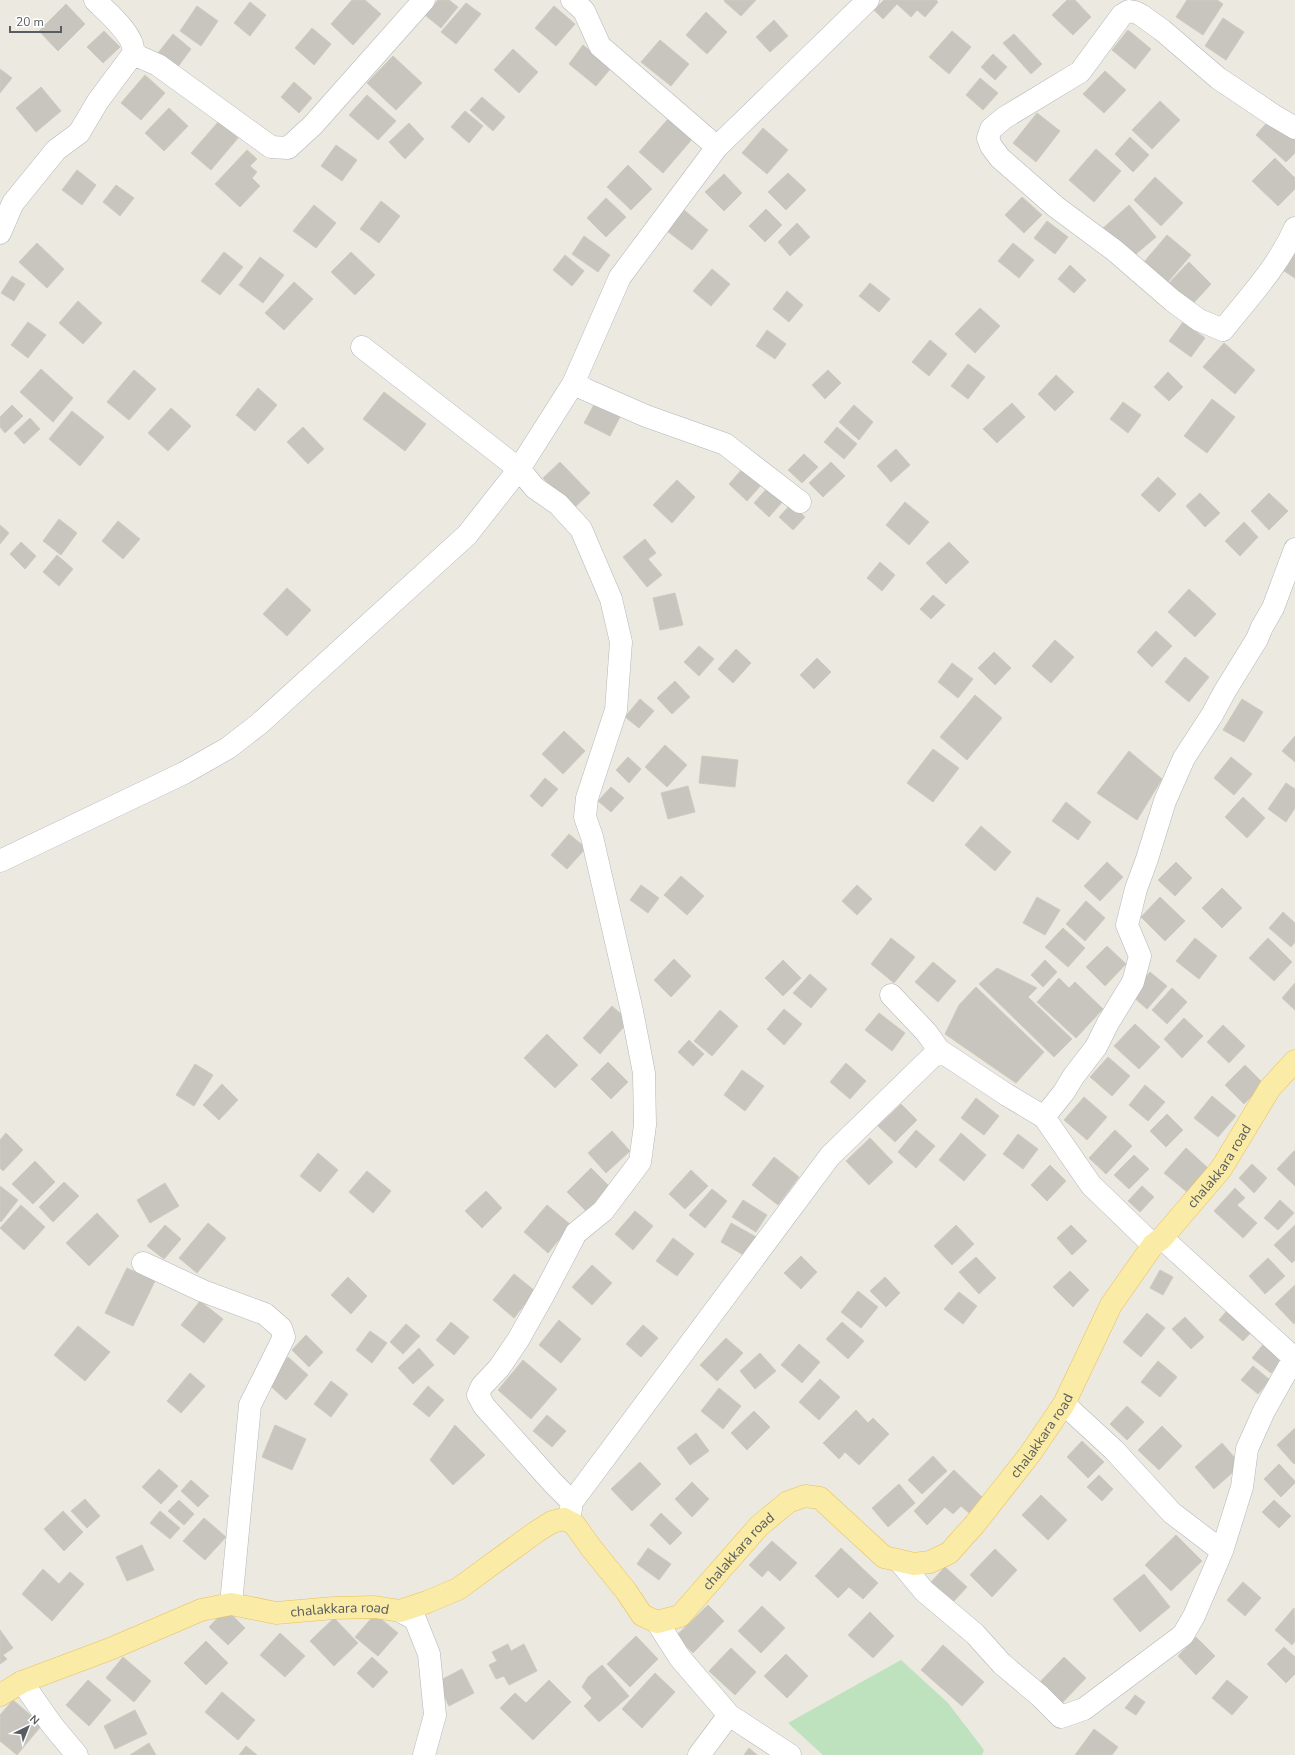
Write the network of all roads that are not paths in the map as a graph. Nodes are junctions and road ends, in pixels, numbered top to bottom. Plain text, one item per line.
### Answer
1 (95, 0) edge
2 (424, 0) edge
3 (572, 0) edge
4 (868, 0) edge
5 (132, 54) junction
6 (1295, 128) edge
7 (717, 147) junction
8 (1295, 228) edge
9 (0, 233) edge
10 (362, 347) dead end
11 (572, 384) junction
12 (519, 468) junction
13 (800, 502) dead end
14 (1295, 549) edge
15 (0, 861) edge
16 (891, 996) dead end
17 (939, 1050) junction
18 (1295, 1061) edge
19 (1044, 1117) junction
20 (1158, 1242) junction
21 (143, 1263) dead end
22 (1295, 1358) edge
23 (1064, 1404) junction
24 (571, 1512) junction
25 (1222, 1551) junction
26 (900, 1562) junction
27 (231, 1604) junction
28 (400, 1611) junction
29 (656, 1622) junction
30 (22, 1682) junction
31 (0, 1694) edge
32 (729, 1715) junction
33 (77, 1755) edge
34 (424, 1755) edge
35 (699, 1755) edge
36 (790, 1755) edge

1 - 5 street
2 - 5 street
3 - 7 street
4 - 7 street
5 - 9 street
6 - 8 street
7 - 11 street
10 - 12 street
11 - 12 street
11 - 13 street
12 - 15 street
12 - 24 street
14 - 19 street
16 - 17 street
17 - 19 street
17 - 24 street
18 - 20 main road, chalakkara road
19 - 20 street
20 - 22 street
20 - 23 main road, chalakkara road
21 - 27 street
22 - 25 street
23 - 25 street
23 - 26 main road, chalakkara road
24 - 28 main road, chalakkara road
24 - 29 main road
25 - 26 street
26 - 29 main road, chalakkara road
27 - 28 main road, chalakkara road
27 - 30 main road, chalakkara road
28 - 34 street
29 - 32 street
30 - 31 main road, chalakkara road
30 - 33 street
32 - 35 street
32 - 36 street

